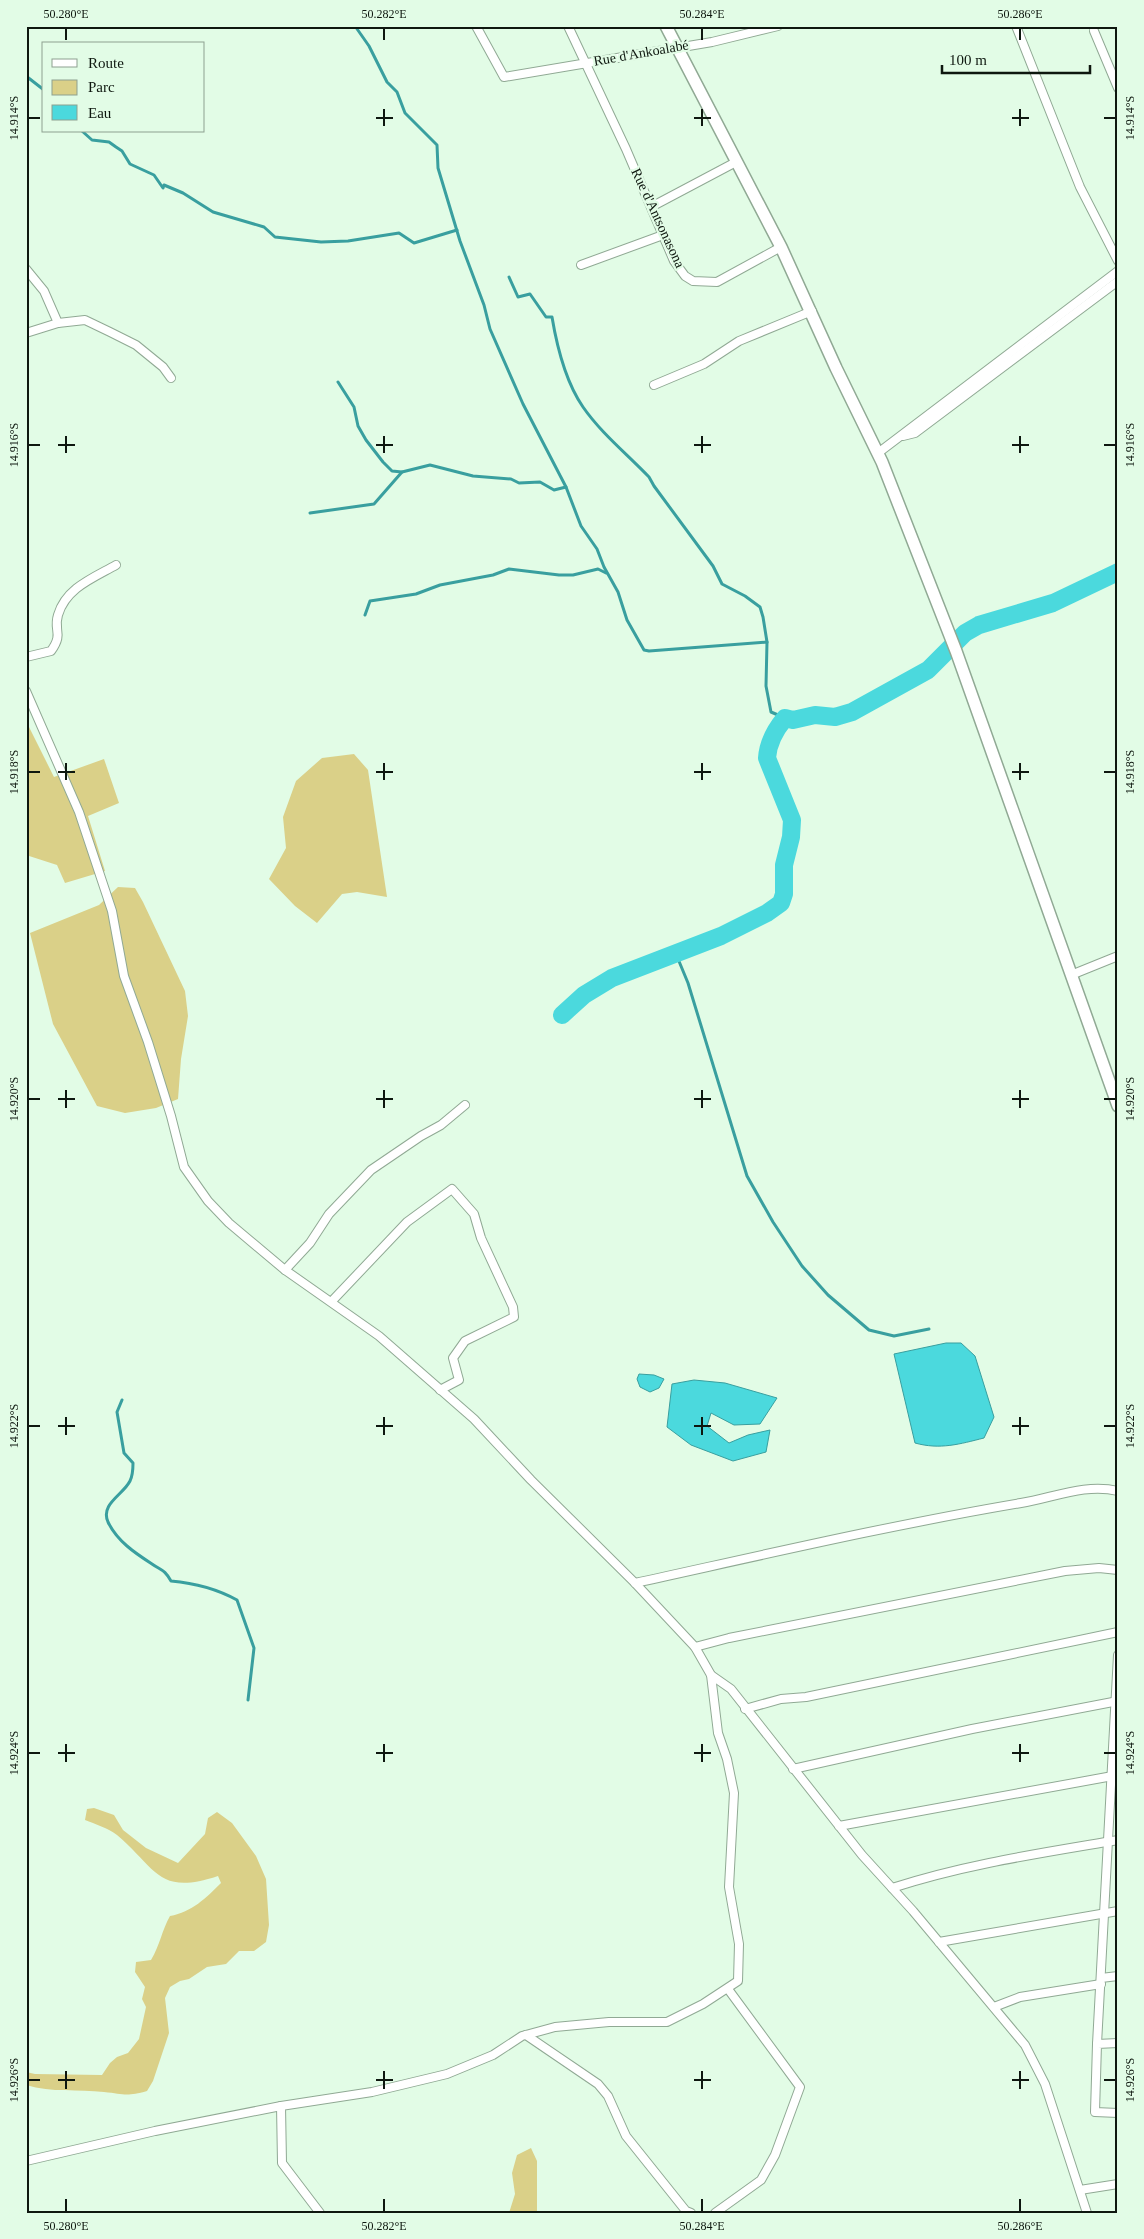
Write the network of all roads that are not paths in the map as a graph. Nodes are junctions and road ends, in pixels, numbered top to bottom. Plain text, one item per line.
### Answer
1 (476, 26) edge
2 (568, 26) edge
3 (666, 26) edge
4 (778, 26) edge
5 (1016, 26) edge
6 (764, 28) edge
7 (1094, 31) dead end
8 (678, 46) junction
9 (586, 63) junction
10 (1118, 88) edge
11 (736, 162) junction
12 (651, 207) junction
13 (663, 235) junction
14 (782, 247) junction
15 (1118, 261) edge
16 (581, 265) dead end
17 (26, 269) edge
18 (1118, 271) edge
19 (1118, 282) edge
20 (812, 311) junction
21 (58, 323) junction
22 (26, 333) edge
23 (172, 378) dead end
24 (654, 385) dead end
25 (961, 394) junction
26 (878, 453) junction
27 (116, 565) dead end
28 (26, 657) edge
29 (26, 690) edge
30 (1118, 956) edge
31 (1071, 975) junction
32 (465, 1104) dead end
33 (1118, 1106) edge
34 (285, 1270) junction
35 (332, 1301) junction
36 (440, 1390) junction
37 (1118, 1491) edge
38 (1118, 1570) edge
39 (635, 1583) junction
40 (1118, 1632) edge
41 (695, 1647) junction
42 (1118, 1655) edge
43 (711, 1675) junction
44 (1116, 1701) edge
45 (745, 1709) junction
46 (793, 1768) junction
47 (1114, 1775) edge
48 (839, 1826) junction
49 (1118, 1840) edge
50 (1107, 1842) junction
51 (892, 1888) junction
52 (1118, 1911) edge
53 (1104, 1913) junction
54 (939, 1942) junction
55 (1118, 1976) edge
56 (1101, 1981) junction
57 (728, 1989) junction
58 (994, 2007) junction
59 (526, 2035) junction
60 (1118, 2042) edge
61 (1097, 2044) junction
62 (281, 2106) junction
63 (1118, 2113) edge
64 (26, 2161) edge
65 (1118, 2184) edge
66 (1080, 2190) junction
67 (320, 2213) edge
68 (691, 2213) edge
69 (715, 2213) edge
70 (1087, 2213) edge

1 - 9 street, Rue d'Ankoalabé
2 - 9 street, Rue d'Antsonasona
3 - 8 street
4 - 6 street, Rue d'Ankoalabé
5 - 15 street
6 - 8 street, Rue d'Ankoalabé
7 - 10 street
8 - 9 street, Rue d'Ankoalabé
8 - 11 street
9 - 12 street, Rue d'Antsonasona
11 - 12 street
11 - 14 street
12 - 13 street, Rue d'Antsonasona
13 - 14 street, Rue d'Antsonasona
13 - 16 street
14 - 20 street
17 - 21 street
18 - 25 street
19 - 25 street
20 - 24 street
20 - 26 street
21 - 22 street
21 - 23 street
25 - 26 street
26 - 31 street
27 - 28 street
29 - 34 street
30 - 31 street
31 - 33 street
32 - 34 street
34 - 35 street
35 - 36 street
35 - 36 street
36 - 39 street
37 - 39 street
38 - 41 street
39 - 41 street
40 - 45 street
41 - 43 street
42 - 44 street
43 - 45 street
43 - 57 street
44 - 46 street
44 - 47 street
45 - 46 street
46 - 48 street
47 - 48 street
47 - 50 street
48 - 51 street
49 - 50 street
50 - 51 street
50 - 53 street
51 - 54 street
52 - 53 street
53 - 54 street
53 - 56 street
54 - 58 street
55 - 56 street
56 - 58 street
56 - 61 street
57 - 59 street
57 - 69 street
58 - 66 street
59 - 62 street
59 - 68 street
60 - 61 street
61 - 63 street
62 - 64 street
62 - 67 street
65 - 66 street
66 - 70 street

